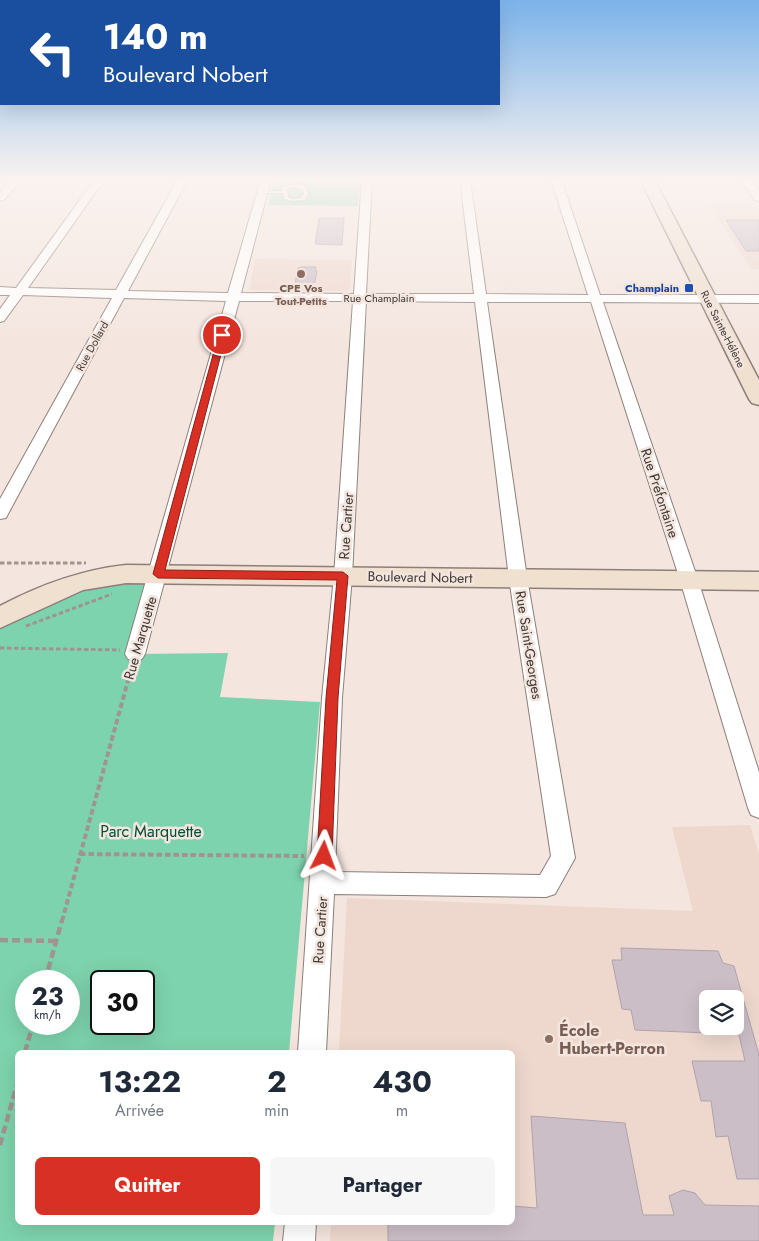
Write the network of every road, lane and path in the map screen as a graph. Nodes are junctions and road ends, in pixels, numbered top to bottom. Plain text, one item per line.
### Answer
1 (58, 237) edge
2 (152, 237) edge
3 (249, 237) edge
4 (364, 237) edge
5 (473, 237) edge
6 (575, 237) edge
7 (677, 237) edge
8 (0, 291) edge
9 (19, 292) junction
10 (120, 295) junction
11 (232, 297) junction
12 (595, 297) junction
13 (360, 298) junction
14 (482, 298) junction
15 (708, 298) junction
16 (759, 299) edge
17 (0, 318) edge
18 (759, 399) edge
19 (0, 514) edge
20 (0, 563) edge
21 (90, 563) dead end
22 (158, 574) junction
23 (343, 576) junction
24 (518, 578) junction
25 (689, 580) junction
26 (759, 581) edge
27 (121, 591) dead end
28 (9, 623) edge
29 (0, 648) edge
30 (135, 654) junction
31 (759, 808) edge
32 (80, 854) junction
33 (324, 856) junction
34 (323, 883) junction
35 (0, 940) edge
36 (56, 941) junction
37 (48, 970) edge
38 (30, 1035) edge
39 (26, 1050) edge
40 (312, 1050) edge
41 (15, 1092) edge
42 (0, 1144) edge
43 (301, 1225) edge
44 (299, 1241) edge

1 - 9 street
2 - 10 street, Rue Dollard
3 - 11 street, Rue Marquette
4 - 13 street, Rue Cartier
5 - 14 street, Rue Saint-Georges
6 - 12 street, Rue Préfontaine
7 - 15 street, Rue Sainte-Hélène
8 - 9 street, Rue Champlain
9 - 10 street, Rue Champlain
9 - 17 street
10 - 11 street, Rue Champlain
10 - 19 street, Rue Dollard
11 - 13 street, Rue Champlain
11 - 22 street, Rue Marquette
12 - 14 street, Rue Champlain
12 - 15 street, Rue Champlain
12 - 25 street, Rue Préfontaine
13 - 14 street, Rue Champlain
13 - 23 street, Rue Cartier
14 - 24 street, Rue Saint-Georges
15 - 16 street, Rue Champlain
15 - 18 street, Rue Sainte-Hélène
20 - 21 path
22 - 23 street, Boulevard Nobert
22 - 28 street, Boulevard Nobert
22 - 30 street, Rue Marquette
23 - 24 street, Boulevard Nobert
23 - 33 street, Rue Cartier
24 - 25 street, Boulevard Nobert
24 - 34 street, Rue Saint-Georges
25 - 26 street, Boulevard Nobert
25 - 31 street, Rue Préfontaine
27 - 28 path
29 - 30 path
30 - 32 path, Rue Marquette
32 - 33 path
32 - 36 path, Rue Marquette
33 - 34 street, Rue Cartier
34 - 40 street, Rue Cartier
35 - 36 path
36 - 37 path, Rue Marquette
38 - 39 path
41 - 42 path
43 - 44 street

